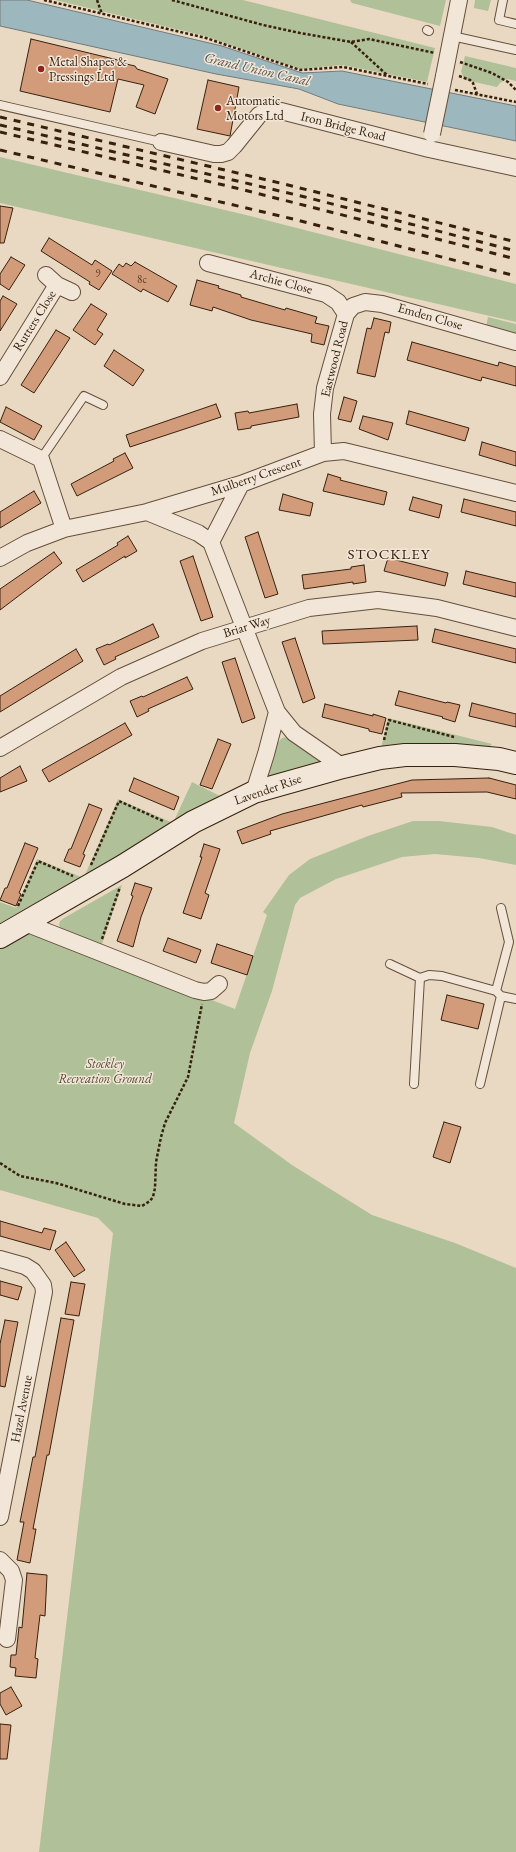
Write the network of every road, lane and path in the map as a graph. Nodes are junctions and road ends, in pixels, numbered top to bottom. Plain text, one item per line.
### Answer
1 (44, 0) edge
2 (97, 0) edge
3 (172, 0) edge
4 (459, 0) edge
5 (503, 0) edge
6 (102, 14) junction
7 (516, 24) edge
8 (452, 36) junction
9 (351, 42) junction
10 (516, 50) edge
11 (448, 56) junction
12 (387, 75) junction
13 (467, 78) dead end
14 (441, 83) junction
15 (516, 90) edge
16 (477, 94) junction
17 (516, 102) edge
18 (0, 105) edge
19 (430, 141) junction
20 (161, 142) joint
21 (516, 168) edge
22 (208, 263) dead end
23 (58, 284) dead end
24 (346, 314) junction
25 (516, 342) edge
26 (0, 377) edge
27 (104, 405) dead end
28 (0, 439) edge
29 (323, 453) junction
30 (40, 459) junction
31 (241, 484) junction
32 (516, 493) edge
33 (147, 512) junction
34 (64, 529) junction
35 (211, 542) junction
36 (0, 558) edge
37 (244, 627) junction
38 (516, 628) edge
39 (277, 712) junction
40 (0, 748) edge
41 (516, 763) edge
42 (343, 767) junction
43 (254, 792) junction
44 (176, 833) junction
45 (121, 884) dead end
46 (89, 885) junction
47 (501, 908) dead end
48 (25, 923) junction
49 (3, 935) edge
50 (98, 951) junction
51 (390, 964) dead end
52 (420, 978) junction
53 (219, 984) dead end
54 (204, 992) junction
55 (499, 993) junction
56 (516, 999) edge
57 (414, 1084) dead end
58 (480, 1084) dead end
59 (0, 1163) edge
60 (0, 1259) edge
61 (0, 1517) edge
62 (0, 1560) edge
63 (7, 1639) dead end

1 - 6 path
2 - 6 path
3 - 9 path
4 - 8 street
5 - 7 lane
6 - 12 path
8 - 10 lane
8 - 11 street
9 - 11 path
9 - 12 path
11 - 14 street
11 - 15 path
12 - 14 path
13 - 16 path
14 - 16 path
14 - 19 street, bridge
16 - 17 path
18 - 20 lane, Iron Bridge Road
19 - 20 street, Iron Bridge Road
19 - 21 street, Iron Bridge Road
22 - 24 street, Archie Close
23 - 26 street, Rutters Close
24 - 25 street, Emden Close
24 - 29 street, Eastwood Road
27 - 30 lane
28 - 30 street
29 - 31 street, Mulberry Crescent
29 - 32 street, Mulberry Crescent
30 - 34 street
31 - 33 street, Mulberry Crescent
31 - 35 street
33 - 34 street, Mulberry Crescent
33 - 35 street
34 - 36 street, Mulberry Crescent
35 - 37 street
37 - 38 street, Briar Way
37 - 39 street
37 - 40 street, Briar Way
39 - 42 street
39 - 43 street
41 - 42 street, Lavender Rise
42 - 43 street, Lavender Rise
43 - 44 street, Lavender Rise
44 - 46 street, Lavender Rise
44 - 46 path
45 - 50 path
46 - 48 street, Lavender Rise
46 - 49 path
47 - 55 lane
48 - 49 street, Lavender Rise
48 - 50 street
50 - 54 street
51 - 52 lane
52 - 55 lane
52 - 57 lane
53 - 54 street
54 - 59 path
55 - 56 lane
55 - 58 lane
60 - 61 street, Hazel Avenue
62 - 63 street

